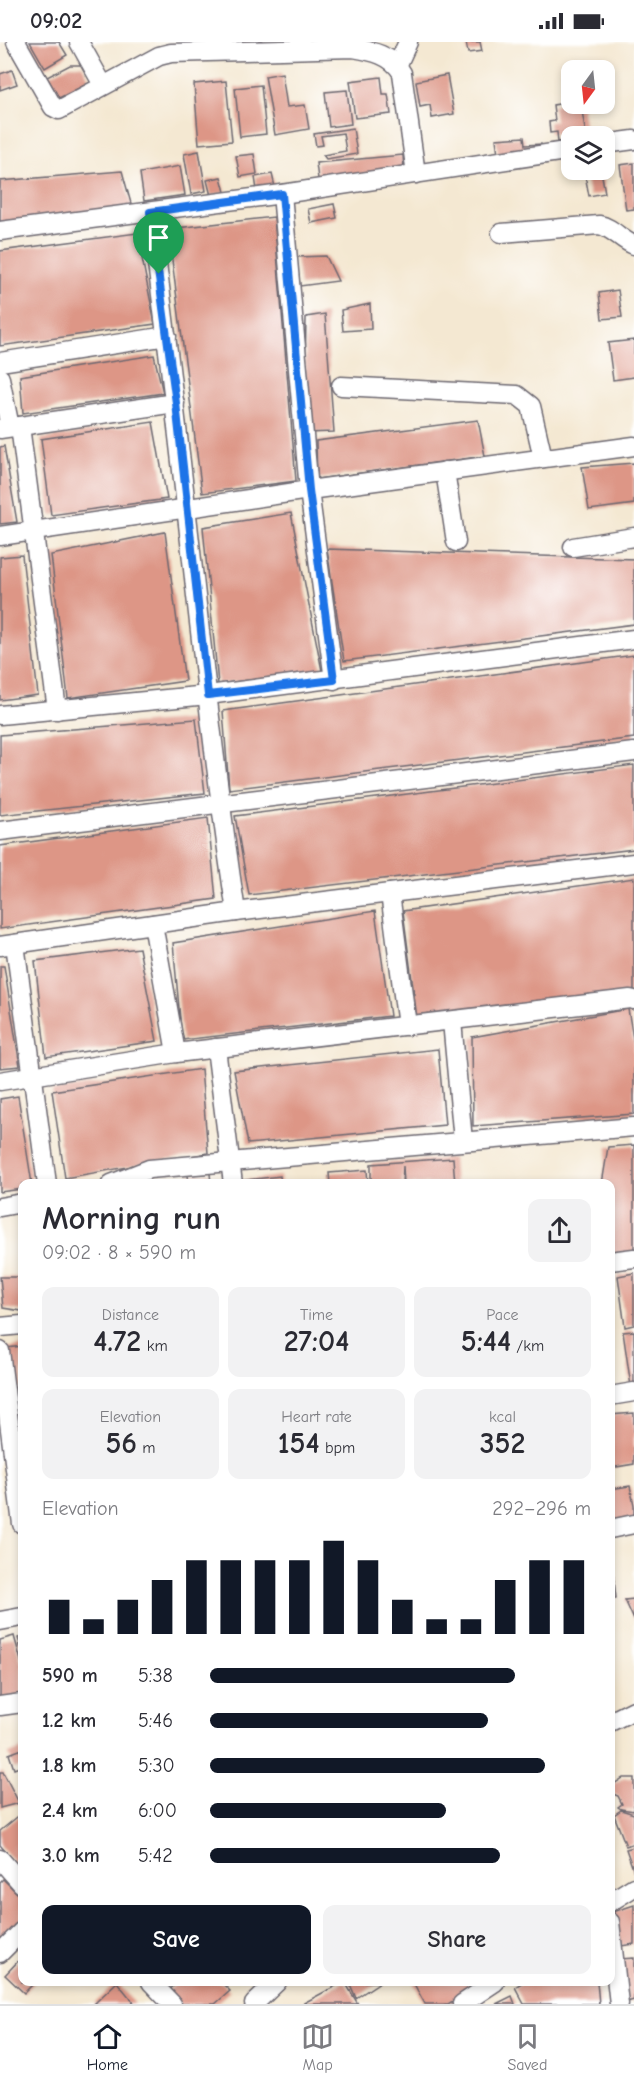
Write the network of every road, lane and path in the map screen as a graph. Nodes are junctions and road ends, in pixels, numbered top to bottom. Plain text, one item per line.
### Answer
1 (16, 42) edge
2 (79, 42) edge
3 (408, 42) edge
4 (351, 45) edge
5 (189, 47) edge
6 (398, 64) junction
7 (103, 85) junction
8 (634, 140) edge
9 (615, 143) edge
10 (561, 152) edge
11 (416, 174) junction
12 (282, 194) junction
13 (150, 212) junction
14 (0, 231) edge
15 (501, 232) dead end
16 (634, 245) edge
17 (167, 336) junction
18 (0, 362) edge
19 (0, 378) edge
20 (341, 386) dead end
21 (176, 403) junction
22 (10, 427) edge
23 (634, 446) edge
24 (543, 458) junction
25 (445, 471) junction
26 (309, 490) junction
27 (186, 510) junction
28 (35, 532) junction
29 (0, 537) edge
30 (634, 537) edge
31 (456, 542) dead end
32 (573, 547) dead end
33 (634, 639) edge
34 (334, 680) junction
35 (208, 695) junction
36 (57, 710) junction
37 (0, 715) edge
38 (634, 752) edge
39 (220, 804) junction
40 (0, 831) edge
41 (634, 863) edge
42 (390, 893) junction
43 (236, 912) junction
44 (153, 924) junction
45 (8, 945) edge
46 (634, 1000) edge
47 (452, 1021) junction
48 (407, 1026) junction
49 (216, 1048) junction
50 (176, 1053) junction
51 (33, 1076) junction
52 (0, 1081) edge
53 (634, 1127) edge
54 (463, 1141) junction
55 (230, 1161) junction
56 (46, 1179) edge
57 (126, 1179) edge
58 (232, 1179) edge
59 (18, 1204) edge
60 (0, 1207) edge
61 (634, 1258) edge
62 (615, 1260) edge
63 (18, 1325) edge
64 (0, 1327) edge
65 (0, 1352) edge
66 (634, 1392) edge
67 (615, 1395) edge
68 (13, 1480) edge
69 (18, 1504) edge
70 (634, 1524) edge
71 (615, 1528) edge
72 (18, 1618) edge
73 (0, 1621) edge
74 (18, 1704) edge
75 (0, 1706) edge
76 (633, 1712) edge
77 (615, 1720) edge
78 (0, 1859) edge
79 (18, 1879) edge
80 (634, 1887) edge
81 (615, 1899) edge
82 (18, 1935) edge
83 (0, 1953) edge
84 (615, 1968) edge
85 (155, 1986) edge
86 (273, 1986) edge
87 (489, 1986) edge
88 (172, 2004) edge
89 (254, 2004) edge
90 (462, 2004) edge
91 (619, 2004) edge

1 - 7 street
2 - 7 street
3 - 6 street
4 - 5 street
4 - 6 street
5 - 7 street
6 - 11 street
8 - 9 street
10 - 11 street
11 - 12 street
12 - 13 street
12 - 26 street
13 - 14 street
13 - 17 street
15 - 16 street
17 - 18 street
17 - 21 street
19 - 22 street
20 - 24 street
21 - 22 street
21 - 27 street
22 - 28 street
23 - 24 street
24 - 25 street
25 - 26 street
25 - 31 street
26 - 27 street
26 - 34 street
27 - 28 street
27 - 35 street
28 - 29 street
28 - 36 street
30 - 32 street
33 - 34 street
34 - 35 street
35 - 36 street
35 - 39 street
36 - 37 street
38 - 39 street
39 - 40 street
39 - 43 street
41 - 42 street
42 - 43 street
42 - 48 street
43 - 44 street
44 - 45 street
44 - 50 street
45 - 51 street
46 - 47 street
47 - 48 street
47 - 54 street
48 - 49 street
49 - 50 street
49 - 55 street
50 - 51 street
51 - 52 street
51 - 56 street
53 - 54 street
54 - 55 street
55 - 57 street
55 - 58 street
59 - 60 street
61 - 62 street
63 - 64 street
65 - 68 street
66 - 67 street
68 - 69 street
70 - 71 street
72 - 73 street
74 - 75 street
76 - 77 street
78 - 79 street
80 - 81 street
82 - 83 street
84 - 91 street
85 - 88 street
86 - 89 street
87 - 90 street

